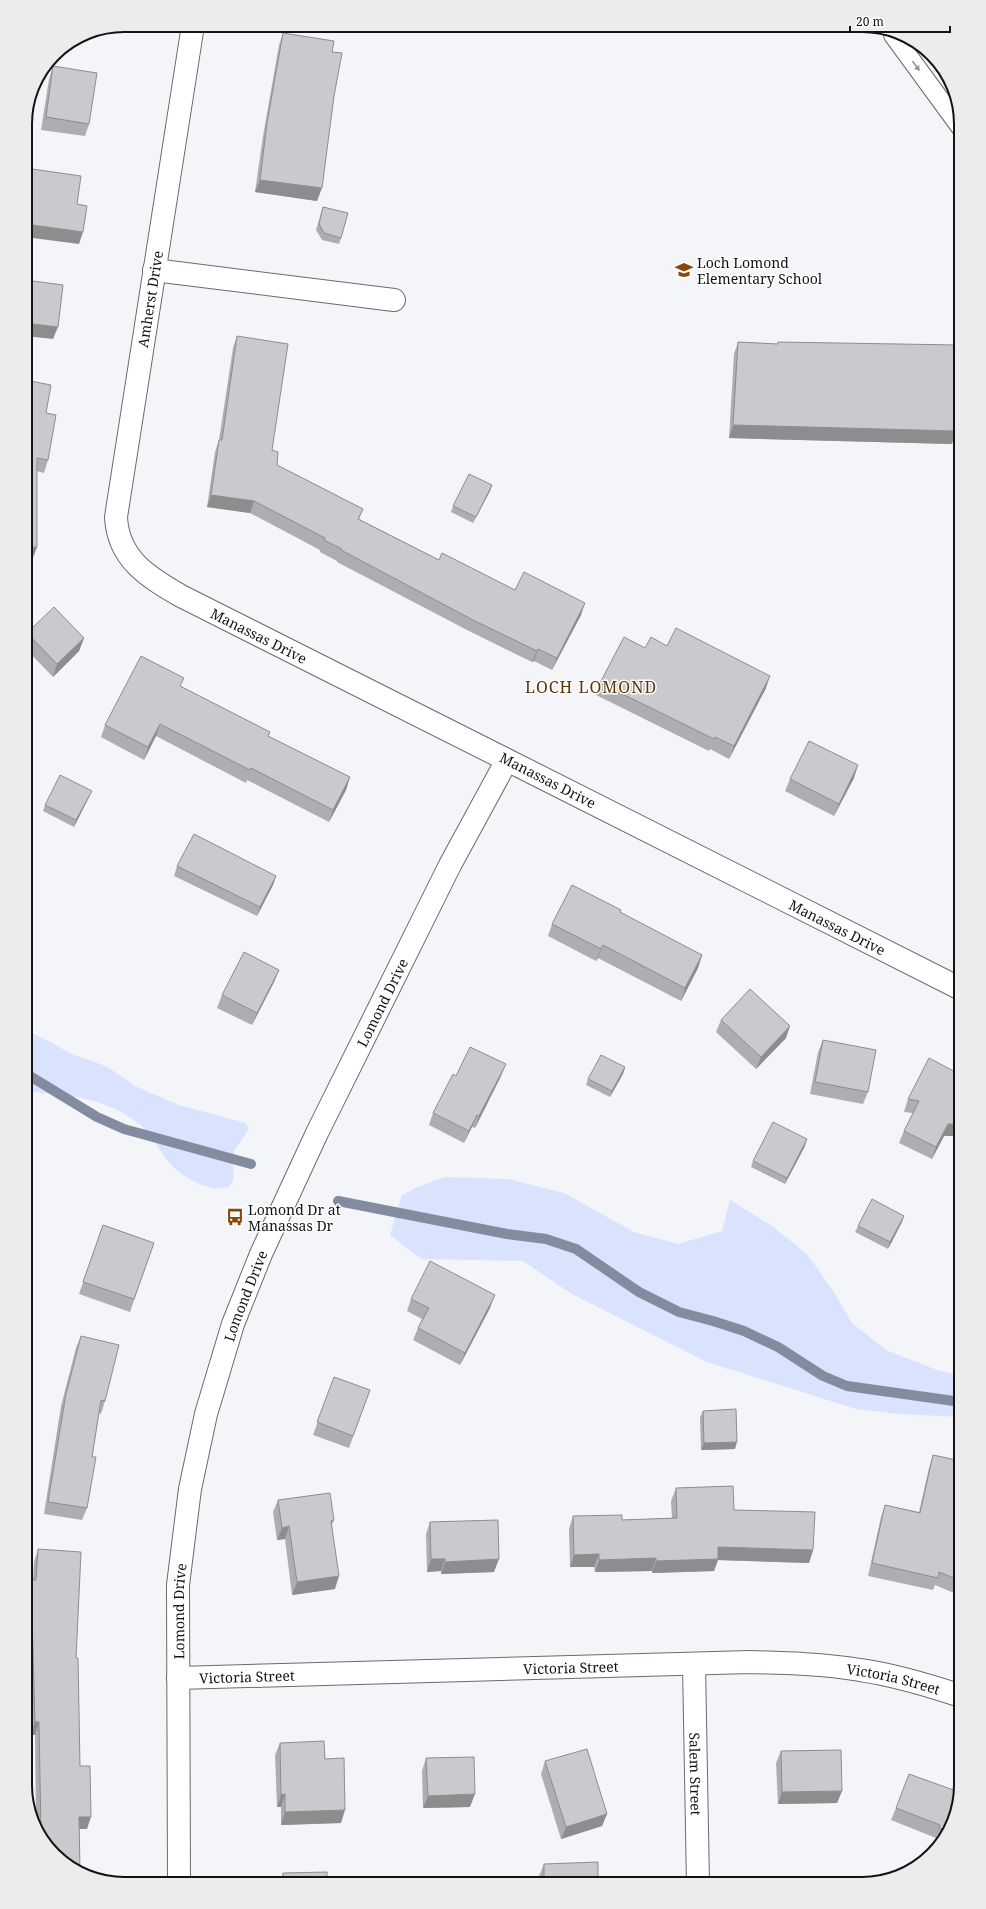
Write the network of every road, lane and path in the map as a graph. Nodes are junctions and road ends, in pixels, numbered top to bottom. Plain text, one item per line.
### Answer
1 (192, 32) edge
2 (897, 39) edge
3 (954, 118) edge
4 (154, 270) junction
5 (394, 300) dead end
6 (138, 568) joint
7 (507, 760) junction
8 (954, 985) edge
9 (694, 1664) junction
10 (178, 1678) junction
11 (954, 1694) edge
12 (179, 1877) edge
13 (698, 1877) edge

1 - 4 street, Amherst Drive
2 -> 3 lane
4 - 5 street
4 - 6 street, Amherst Drive
6 - 7 street, Manassas Drive
7 - 8 street, Manassas Drive
7 - 10 street, Lomond Drive
9 - 10 street, Victoria Street
9 - 11 street, Victoria Street
9 - 13 street, Salem Street
10 - 12 street, Lomond Drive

